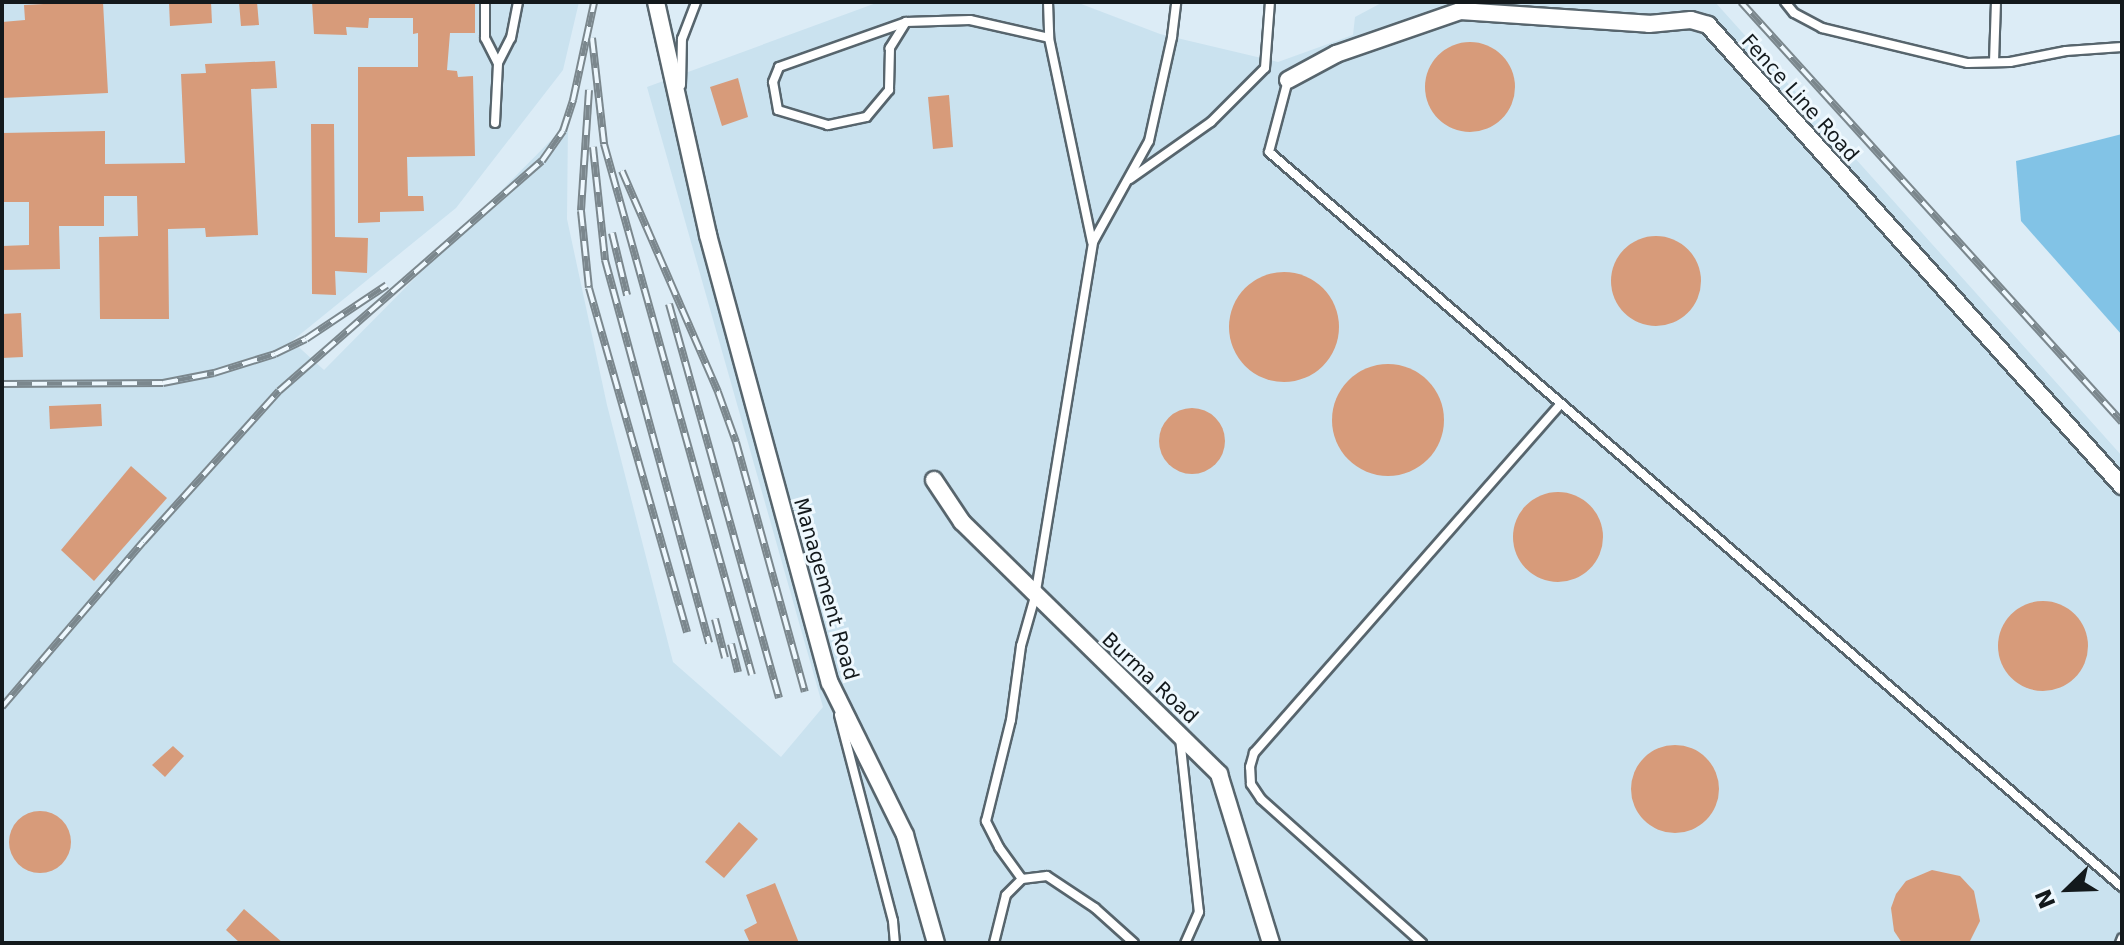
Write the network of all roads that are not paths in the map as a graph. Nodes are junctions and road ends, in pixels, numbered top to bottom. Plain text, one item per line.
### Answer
1 (485, 2) edge
2 (518, 2) edge
3 (656, 2) edge
4 (696, 2) edge
5 (1048, 2) edge
6 (1176, 2) edge
7 (1270, 2) edge
8 (1785, 2) edge
9 (1996, 2) edge
10 (906, 22) junction
11 (1049, 38) junction
12 (2122, 47) edge
13 (1994, 62) junction
14 (498, 63) junction
15 (1288, 80) joint
16 (680, 110) junction
17 (495, 123) dead end
18 (1126, 181) junction
19 (1093, 242) junction
20 (1560, 405) junction
21 (934, 480) dead end
22 (2122, 486) edge
23 (1035, 597) junction
24 (830, 683) junction
25 (1180, 733) junction
26 (1022, 879) junction
27 (2122, 887) edge
28 (895, 943) edge
29 (936, 943) edge
30 (994, 943) edge
31 (1134, 943) edge
32 (1185, 943) edge
33 (1271, 943) edge
34 (1422, 943) edge

1 - 14 lane
2 - 14 lane
3 - 16 street, Management Road
4 - 16 lane
5 - 11 lane
6 - 18 lane
7 - 18 lane
8 - 13 lane
9 - 13 lane
10 - 10 lane
10 - 11 lane
11 - 19 lane
12 - 13 lane
14 - 17 lane
15 - 20 lane
15 - 22 street, Fence Line Road
16 - 24 street, Management Road
18 - 19 lane
19 - 23 lane
20 - 27 lane
20 - 34 lane
21 - 23 street, Burma Road
23 - 25 street, Burma Road
23 - 26 lane
24 - 28 lane
24 - 29 street, Management Road
25 - 32 lane
25 - 33 street, Burma Road
26 - 30 lane
26 - 31 lane

